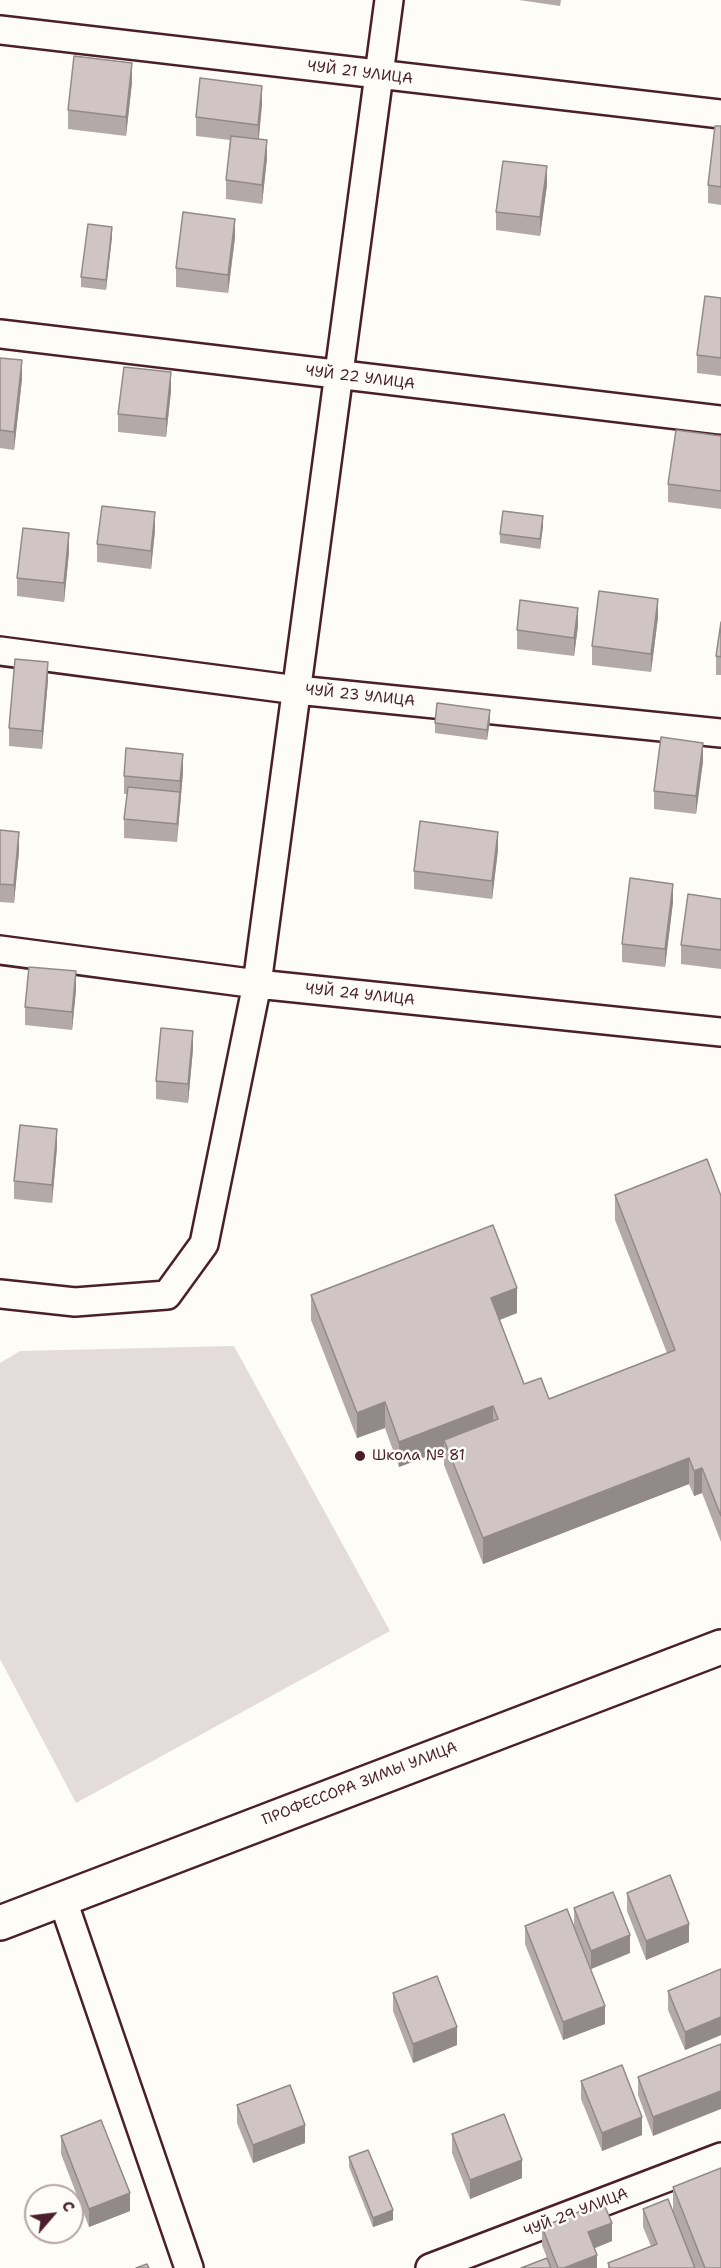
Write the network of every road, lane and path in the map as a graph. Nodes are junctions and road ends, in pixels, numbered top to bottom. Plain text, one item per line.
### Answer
1 (389, 0) edge
2 (0, 30) edge
3 (379, 76) junction
4 (721, 114) edge
5 (0, 334) edge
6 (339, 375) junction
7 (721, 420) edge
8 (0, 651) edge
9 (297, 690) junction
10 (721, 733) edge
11 (0, 950) edge
12 (257, 984) junction
13 (721, 1032) edge
14 (0, 1294) edge
15 (721, 1647) edge
16 (62, 1898) junction
17 (0, 1923) edge
18 (721, 2157) edge
19 (189, 2268) edge
20 (430, 2268) edge

1 - 3 street
2 - 3 street, ЧУЙ 21 УЛИЦА
3 - 4 street, ЧУЙ 21 УЛИЦА
3 - 6 street
5 - 6 street, ЧУЙ 22 УЛИЦА
6 - 7 street, ЧУЙ 22 УЛИЦА
6 - 9 street
8 - 9 street, ЧУЙ 23 УЛИЦА
9 - 10 street, ЧУЙ 23 УЛИЦА
9 - 12 street
11 - 12 street, ЧУЙ 24 УЛИЦА
12 - 13 street, ЧУЙ 24 УЛИЦА
12 - 14 street
15 - 16 street, ПРОФЕССОРА ЗИМЫ УЛИЦА
16 - 17 street, ПРОФЕССОРА ЗИМЫ УЛИЦА
16 - 19 street
18 - 20 street, ЧУЙ 29 УЛИЦА

